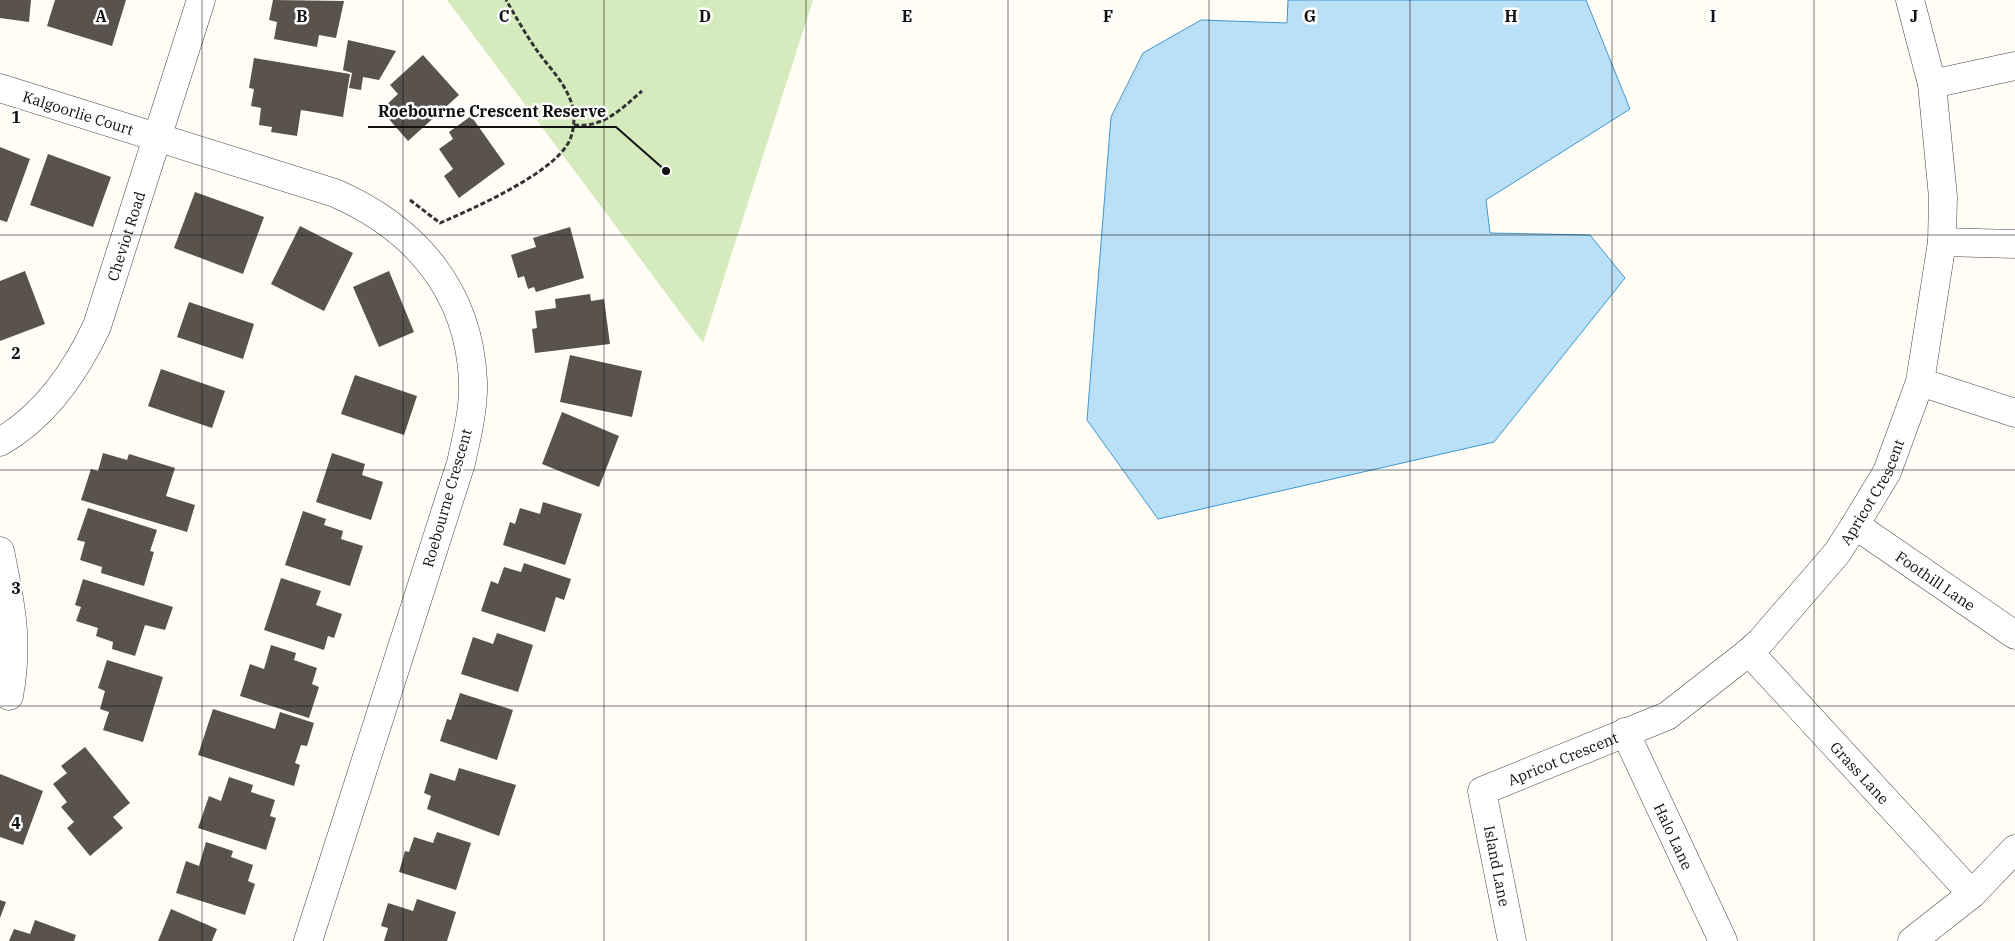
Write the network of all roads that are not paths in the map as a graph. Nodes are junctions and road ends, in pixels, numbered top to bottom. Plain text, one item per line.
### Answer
1 (201, 0) edge
2 (1910, 0) edge
3 (2015, 66) edge
4 (1932, 84) junction
5 (0, 88) edge
6 (158, 136) junction
7 (1942, 242) junction
8 (2015, 244) edge
9 (1920, 382) junction
10 (2015, 412) edge
11 (0, 442) edge
12 (1855, 525) junction
13 (0, 551) edge
14 (2015, 635) edge
15 (1749, 652) junction
16 (9, 696) dead end
17 (1625, 732) junction
18 (1482, 792) joint
19 (2015, 849) edge
20 (1972, 894) junction
21 (308, 941) edge
22 (1512, 941) edge
23 (1723, 941) edge
24 (1912, 941) edge

1 - 6 street, Cheviot Road
2 - 4 street, Apricot Crescent
3 - 4 street
4 - 7 street, Apricot Crescent
5 - 6 street, Kalgoorlie Court
6 - 11 street, Cheviot Road
6 - 21 street, Roebourne Crescent
7 - 8 street
7 - 9 street, Apricot Crescent
9 - 10 street
9 - 12 street, Apricot Crescent
12 - 14 street, Foothill Lane
12 - 15 street, Apricot Crescent
13 - 16 street
15 - 17 street, Apricot Crescent
15 - 20 street, Grass Lane
17 - 18 street, Apricot Crescent
17 - 23 street, Halo Lane
18 - 22 street, Island Lane
19 - 20 street
20 - 24 street

